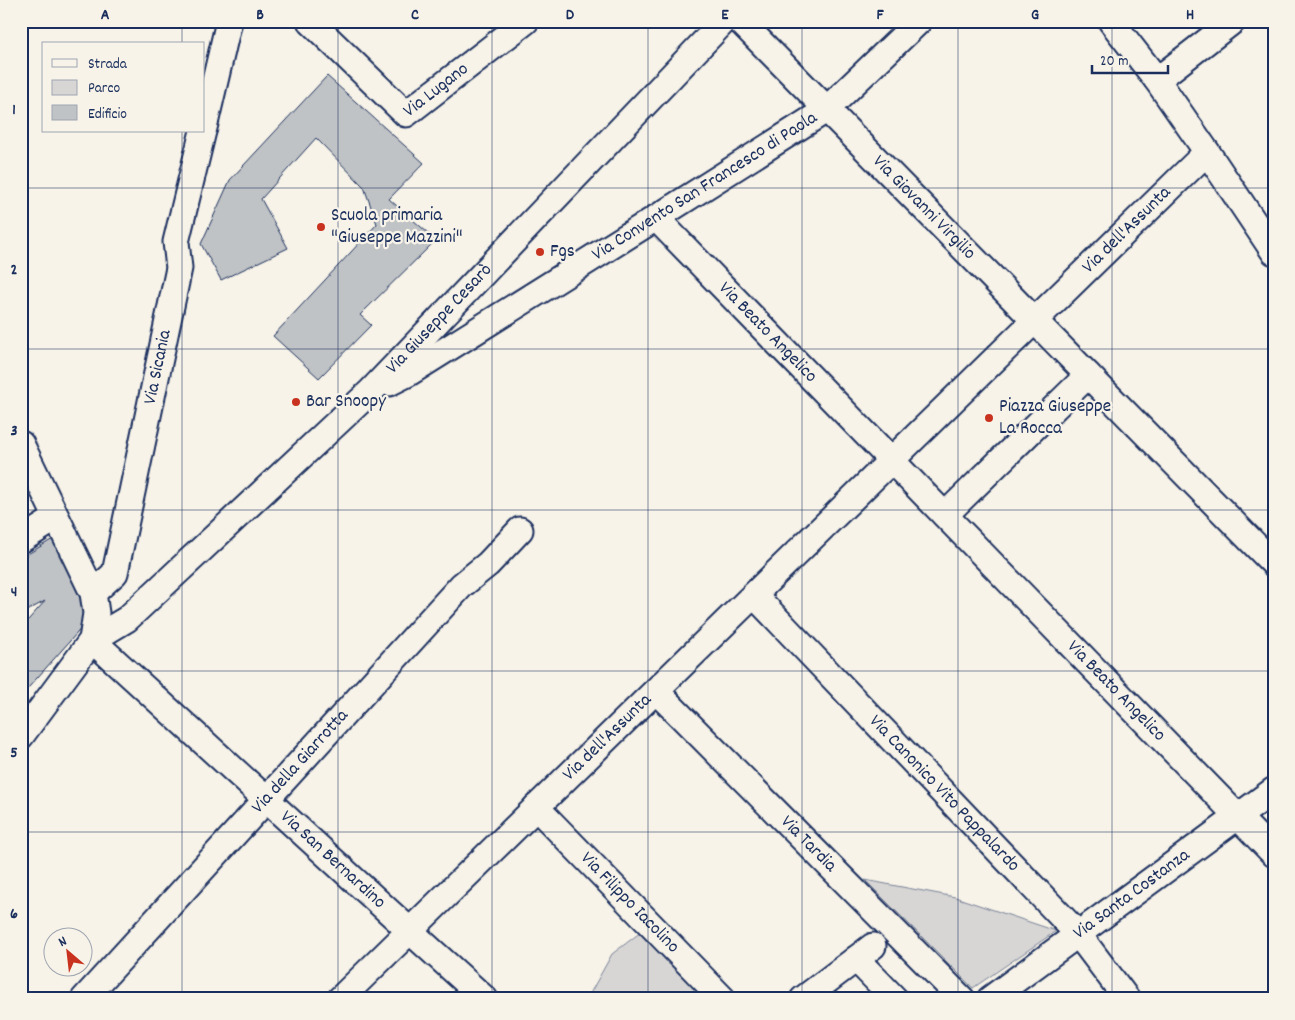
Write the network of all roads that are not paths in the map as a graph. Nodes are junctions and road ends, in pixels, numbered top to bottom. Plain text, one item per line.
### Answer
1 (229, 21) edge
2 (310, 21) edge
3 (526, 21) edge
4 (724, 21) edge
5 (740, 21) edge
6 (919, 21) edge
7 (1111, 21) edge
8 (1232, 21) edge
9 (1157, 80) junction
10 (826, 110) junction
11 (205, 121) edge
12 (202, 132) edge
13 (1207, 152) junction
14 (656, 218) junction
15 (1274, 252) edge
16 (1034, 313) junction
17 (1094, 382) junction
18 (371, 391) junction
19 (21, 444) edge
20 (885, 454) junction
21 (56, 518) junction
22 (951, 521) junction
23 (520, 530) dead end
24 (21, 540) edge
25 (1274, 564) edge
26 (93, 593) junction
27 (754, 594) junction
28 (92, 640) junction
29 (656, 691) junction
30 (21, 736) edge
31 (1274, 790) edge
32 (266, 800) junction
33 (536, 807) junction
34 (1238, 817) junction
35 (1274, 854) edge
36 (410, 931) junction
37 (1078, 934) junction
38 (84, 999) edge
39 (340, 999) edge
40 (485, 999) edge
41 (722, 999) edge
42 (803, 999) edge
43 (895, 999) edge
44 (962, 999) edge
45 (990, 999) edge
46 (1127, 999) edge

1 - 11 street, Via Sicania
2 - 3 street, Via Lugano
4 - 18 street, Via Giuseppe Cesarò
5 - 10 street, Via Giovanni Virgilio
6 - 10 street, Via Convento San Francesco di Paola
7 - 9 street
8 - 9 street
9 - 13 street
10 - 14 street, Via Convento San Francesco di Paola
10 - 16 street, Via Giovanni Virgilio
12 - 26 street, Via Sicania
13 - 15 street
13 - 16 street, Via dell'Assunta
14 - 18 street, Via Convento San Francesco di Paola
14 - 20 street, Via Beato Angelico
16 - 17 street, Via Giovanni Virgilio
16 - 20 street, Via dell'Assunta
17 - 22 street
17 - 25 street
18 - 28 street, Via Giuseppe Cesarò
19 - 21 street
20 - 22 street, Via Beato Angelico
20 - 27 street, Via dell'Assunta
21 - 24 street
21 - 26 street
22 - 34 street, Via Beato Angelico
23 - 32 street, Via della Giarrotta
26 - 28 street
27 - 29 street, Via dell'Assunta
27 - 37 street, Via Canonico Vito Pappalardo
28 - 30 street
28 - 32 street, Via San Bernardino
29 - 33 street, Via dell'Assunta
29 - 44 street, Via Tardia
31 - 34 street, Via Santa Costanza
32 - 36 street, Via San Bernardino
32 - 38 street, Via della Giarrotta
33 - 36 street, Via dell'Assunta
33 - 41 street, Via Filippo Iacolino
34 - 35 street, Via Beato Angelico
34 - 37 street, Via Santa Costanza
36 - 39 street, Via dell'Assunta
36 - 40 street, Via San Bernardino
37 - 45 street, Via Santa Costanza
37 - 46 street, Via Canonico Vito Pappalardo
42 - 43 street

